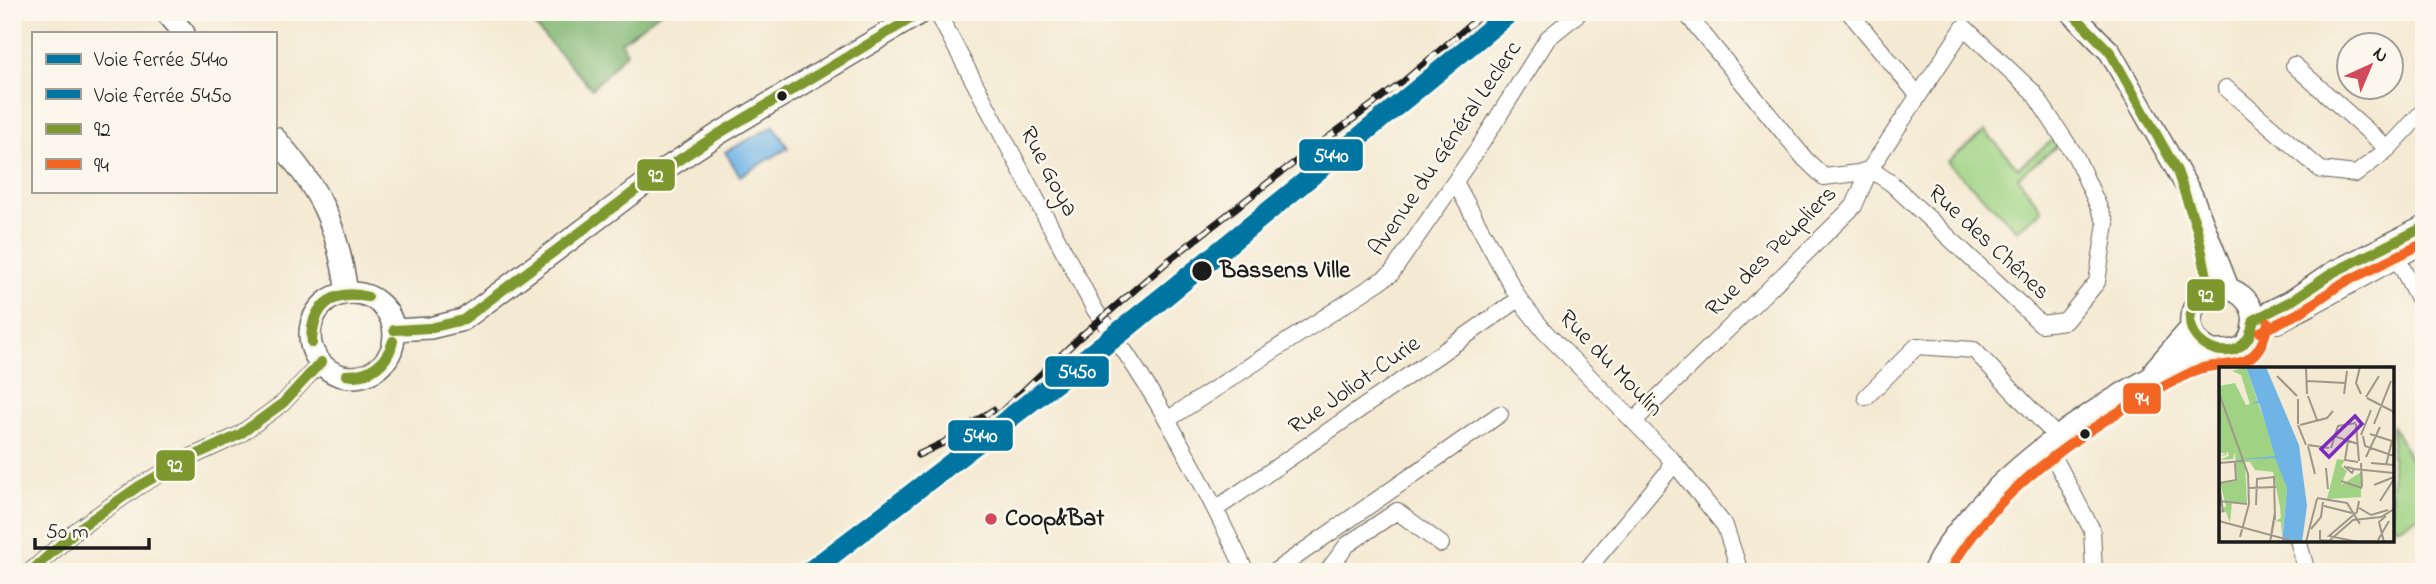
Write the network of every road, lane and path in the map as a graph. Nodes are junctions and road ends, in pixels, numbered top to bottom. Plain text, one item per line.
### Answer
1 (166, 12) edge
2 (922, 12) edge
3 (937, 12) edge
4 (1580, 12) edge
5 (1685, 12) edge
6 (1849, 12) edge
7 (2071, 12) edge
8 (1964, 27) joint
9 (183, 32) edge
10 (2294, 65) dead end
11 (2226, 88) dead end
12 (1918, 95) junction
13 (2424, 110) edge
14 (276, 139) edge
15 (2388, 149) junction
16 (1870, 169) junction
17 (1455, 182) junction
18 (2424, 227) edge
19 (2424, 245) edge
20 (2394, 252) junction
21 (2334, 272) junction
22 (2219, 290) junction
23 (347, 293) junction
24 (1520, 299) junction
25 (2294, 307) junction
26 (2424, 310) edge
27 (2254, 320) junction
28 (2278, 325) dead end
29 (2191, 328) junction
30 (394, 330) junction
31 (2212, 351) junction
32 (2240, 359) edge
33 (321, 362) junction
34 (2138, 385) junction
35 (1866, 397) dead end
36 (1500, 414) dead end
37 (1167, 420) junction
38 (1634, 421) junction
39 (2053, 441) junction
40 (1672, 460) junction
41 (1216, 509) junction
42 (2299, 542) edge
43 (1441, 544) dead end
44 (2091, 571) edge
45 (30, 572) edge
46 (1246, 572) edge
47 (1274, 572) edge
48 (1327, 572) edge
49 (1585, 572) edge
50 (1740, 572) edge
51 (1933, 572) edge
52 (2307, 572) edge

1 - 9 street
2 - 30 street
3 - 37 street, Rue Goya
4 - 17 street, Avenue du Général Leclerc
5 - 16 street
6 - 12 street
7 - 22 street
8 - 12 street, Rue des Peupliers
8 - 16 street, Rue des Chênes
10 - 15 street
11 - 15 street
12 - 16 street, Rue des Peupliers
13 - 15 street
14 - 23 street
16 - 38 street, Rue des Peupliers
17 - 24 street, Rue du Moulin
17 - 37 street, Avenue du Général Leclerc
18 - 20 street
19 - 20 street
20 - 21 street
20 - 25 street
20 - 26 street
21 - 22 street
21 - 25 street
22 - 27 street
22 - 29 street
23 - 30 street
23 - 33 street
24 - 38 street, Rue du Moulin
24 - 41 street, Rue Joliot-Curie
25 - 27 street
25 - 28 street
27 - 32 street
29 - 31 street
29 - 34 street
30 - 33 street
31 - 32 street
31 - 34 street
33 - 45 street
34 - 39 street
35 - 39 street
36 - 47 street
37 - 41 street, Rue Goya
38 - 40 street, Rue du Moulin
39 - 44 street
39 - 51 street
40 - 49 street
40 - 50 street, Rue du Moulin
41 - 46 street, Rue Goya
42 - 52 street
43 - 48 street

